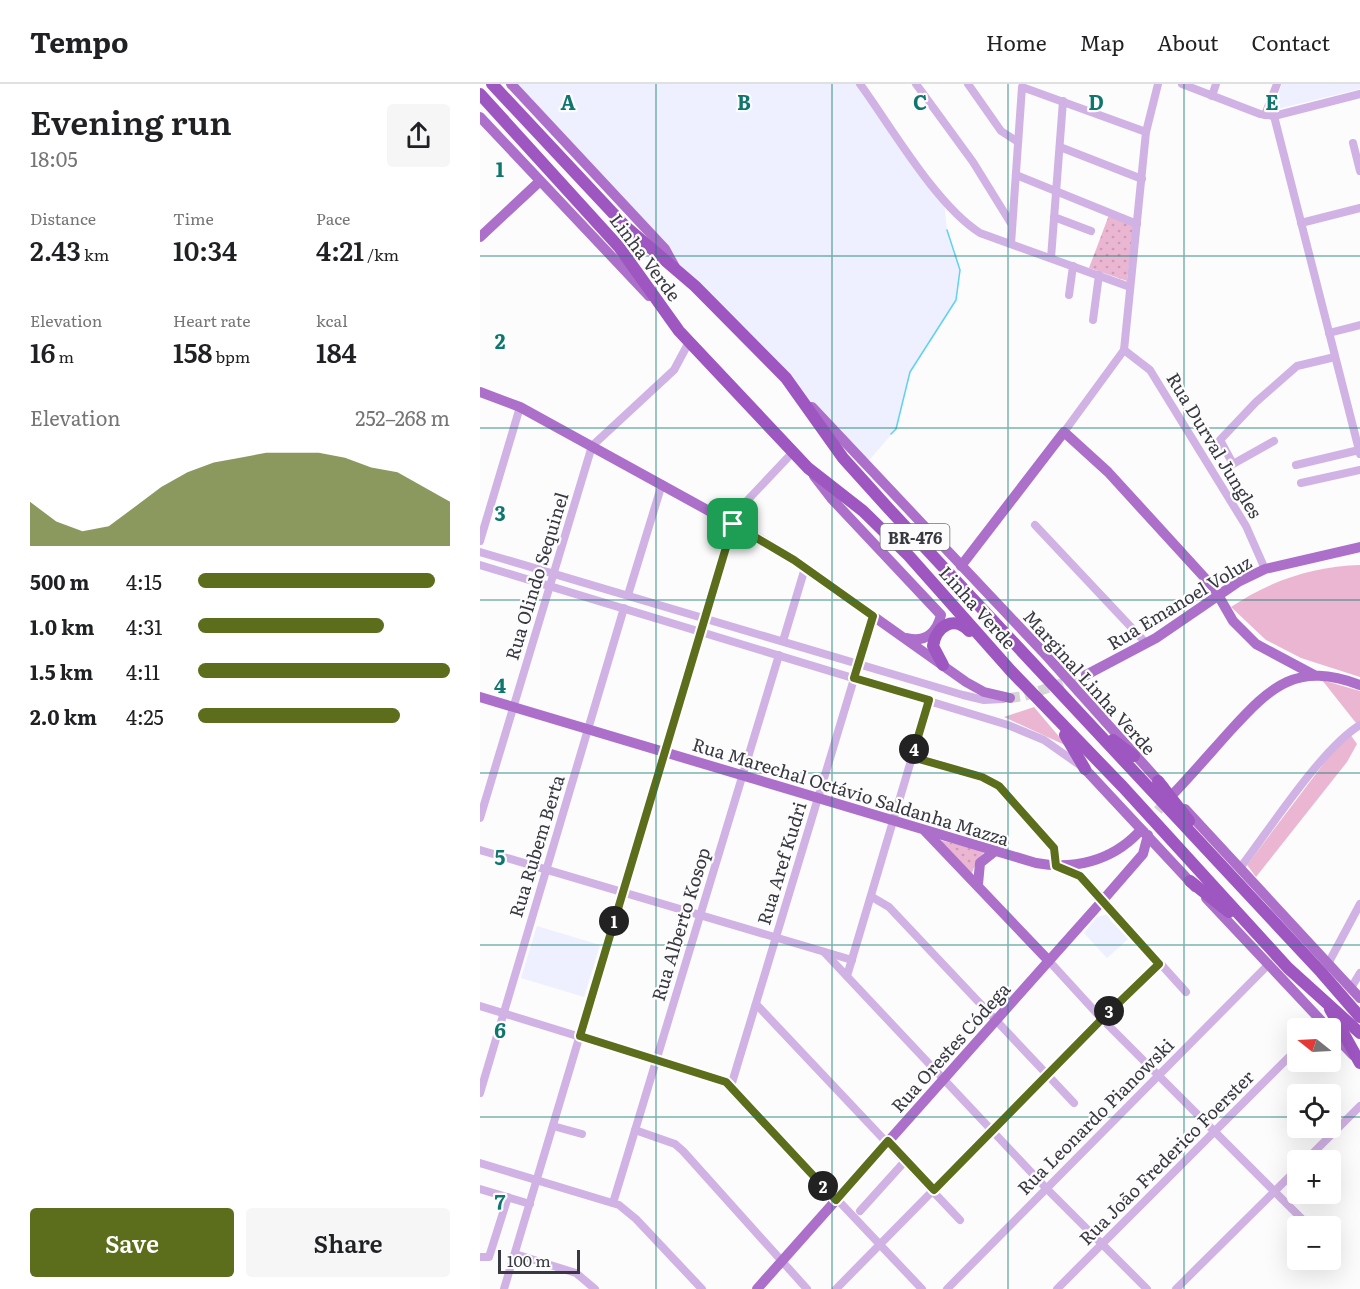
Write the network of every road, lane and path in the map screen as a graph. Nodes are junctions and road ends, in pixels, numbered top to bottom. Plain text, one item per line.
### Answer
1 (492, 84) edge
2 (511, 84) edge
3 (860, 84) edge
4 (916, 84) edge
5 (968, 84) edge
6 (1158, 84) edge
7 (1182, 84) edge
8 (1216, 84) edge
9 (1277, 84) edge
10 (480, 94) edge
11 (1360, 94) edge
12 (1212, 96) junction
13 (1063, 101) junction
14 (1269, 116) junction
15 (480, 117) edge
16 (1146, 132) junction
17 (1018, 142) junction
18 (1353, 143) dead end
19 (1060, 147) junction
20 (1360, 171) edge
21 (1016, 175) junction
22 (1142, 179) junction
23 (539, 182) junction
24 (1056, 191) junction
25 (1360, 208) edge
26 (1054, 217) junction
27 (1301, 223) junction
28 (1137, 224) junction
29 (1012, 225) junction
30 (1091, 231) dead end
31 (480, 237) edge
32 (1011, 244) junction
33 (1051, 258) junction
34 (1073, 266) junction
35 (676, 269) junction
36 (1099, 275) junction
37 (1130, 287) junction
38 (1069, 295) dead end
39 (663, 311) junction
40 (1093, 320) dead end
41 (1360, 325) edge
42 (1329, 333) junction
43 (689, 342) junction
44 (1124, 350) junction
45 (1335, 357) junction
46 (795, 389) junction
47 (480, 392) edge
48 (520, 407) junction
49 (1064, 432) junction
50 (1358, 439) edge
51 (1274, 441) dead end
52 (592, 446) junction
53 (793, 452) junction
54 (1360, 452) edge
55 (1296, 465) dead end
56 (808, 468) junction
57 (1360, 470) edge
58 (1301, 483) dead end
59 (662, 484) junction
60 (733, 524) junction
61 (1035, 525) dead end
62 (480, 541) edge
63 (1360, 547) edge
64 (480, 552) edge
65 (480, 565) edge
66 (961, 566) junction
67 (805, 567) junction
68 (1265, 569) junction
69 (554, 573) junction
70 (550, 585) junction
71 (628, 595) junction
72 (1218, 595) junction
73 (624, 608) junction
74 (873, 616) junction
75 (706, 618) junction
76 (702, 631) junction
77 (904, 638) junction
78 (783, 641) junction
79 (1146, 643) junction
80 (779, 655) junction
81 (1292, 662) junction
82 (859, 663) junction
83 (943, 665) junction
84 (1011, 671) junction
85 (1086, 675) tunnel mouth
86 (1314, 675) junction
87 (854, 678) junction
88 (1283, 682) junction
89 (1360, 685) edge
90 (480, 697) edge
91 (1010, 699) joint
92 (929, 700) junction
93 (514, 707) junction
94 (1055, 718) junction
95 (1085, 718) junction
96 (1360, 725) edge
97 (588, 729) junction
98 (665, 752) junction
99 (1134, 756) junction
100 (912, 757) junction
101 (1085, 769) junction
102 (742, 776) junction
103 (1158, 781) junction
104 (1175, 792) tunnel mouth
105 (818, 798) junction
106 (480, 818) edge
107 (893, 820) junction
108 (924, 830) junction
109 (1143, 834) junction
110 (1160, 848) junction
111 (480, 850) edge
112 (995, 851) junction
113 (1143, 854) junction
114 (1083, 864) junction
115 (1056, 866) junction
116 (1240, 868) junction
117 (546, 869) junction
118 (1080, 876) junction
119 (1190, 881) junction
120 (978, 885) junction
121 (1243, 891) junction
122 (623, 892) junction
123 (872, 897) junction
124 (1103, 900) junction
125 (1360, 904) edge
126 (700, 915) junction
127 (776, 937) junction
128 (1271, 949) junction
129 (825, 952) junction
130 (852, 960) junction
131 (1049, 961) junction
132 (1329, 962) junction
133 (1159, 964) junction
134 (1267, 966) junction
135 (1360, 973) edge
136 (847, 976) junction
137 (1351, 988) junction
138 (1186, 992) dead end
139 (1360, 998) edge
140 (1325, 1000) junction
141 (756, 1004) junction
142 (480, 1006) edge
143 (504, 1013) junction
144 (1360, 1017) edge
145 (1316, 1018) edge
146 (1102, 1019) junction
147 (996, 1020) junction
148 (1360, 1033) edge
149 (580, 1036) junction
150 (1341, 1044) edge
151 (657, 1059) junction
152 (1287, 1059) edge
153 (1360, 1063) edge
154 (1047, 1074) junction
155 (1159, 1076) junction
156 (944, 1079) junction
157 (731, 1086) junction
158 (480, 1093) edge
159 (1074, 1103) dead end
160 (1360, 1106) edge
161 (553, 1126) junction
162 (635, 1130) junction
163 (992, 1130) junction
164 (1215, 1131) junction
165 (582, 1134) dead end
166 (888, 1141) junction
167 (1316, 1150) edge
168 (906, 1160) junction
169 (480, 1163) edge
170 (1287, 1179) edge
171 (537, 1180) junction
172 (1046, 1188) junction
173 (480, 1189) edge
174 (934, 1190) junction
175 (1274, 1191) junction
176 (508, 1197) junction
177 (836, 1200) junction
178 (613, 1203) junction
179 (530, 1204) junction
180 (860, 1211) dead end
181 (1299, 1216) edge
182 (960, 1220) dead end
183 (1101, 1244) junction
184 (879, 1246) junction
185 (514, 1254) junction
186 (480, 1257) edge
187 (782, 1261) junction
188 (504, 1289) edge
189 (595, 1289) edge
190 (702, 1289) edge
191 (757, 1289) edge
192 (807, 1289) edge
193 (836, 1289) edge
194 (922, 1289) edge
195 (947, 1289) edge
196 (1057, 1289) edge
197 (1147, 1289) edge
198 (1176, 1289) edge

1 - 35 highway, Linha Verde / BR-476
2 - 35 main road
3 - 32 street
4 - 29 street
5 - 17 street
6 - 16 street
7 - 12 street
8 - 12 street
9 - 14 street
10 - 39 highway, Linha Verde / BR-476
11 - 14 street
12 - 14 street
13 - 16 street
13 - 17 street
13 - 19 street
14 - 27 street
15 - 23 main road
16 - 22 street
17 - 21 street
18 - 20 street
19 - 22 street
19 - 24 street
21 - 24 street
21 - 29 street
22 - 28 street
23 - 31 main road
23 - 39 main road
24 - 26 street
24 - 28 street
25 - 27 street
26 - 30 street
26 - 33 street
27 - 42 street
28 - 37 street
29 - 32 street
32 - 33 street
33 - 34 street
34 - 36 street
34 - 38 street
35 - 46 highway, Linha Verde / BR-476
36 - 37 street
36 - 40 street
37 - 44 street
39 - 43 highway, Linha Verde / BR-476
41 - 42 street
42 - 45 street
43 - 52 street
43 - 53 highway, Linha Verde / BR-476
44 - 49 street
44 - 68 street, Rua Durval Jungles
45 - 50 street
45 - 51 street
46 - 66 main road, Marginal Linha Verde
46 - 95 highway, Linha Verde / BR-476
47 - 48 main road
48 - 52 main road
48 - 62 street
49 - 66 main road
49 - 72 main road
50 - 54 street
52 - 59 main road
52 - 69 street, Rua Olindo Sequinel
53 - 56 highway, Linha Verde / BR-476
53 - 60 street
54 - 55 street
56 - 77 main road
56 - 84 highway, Linha Verde / BR-476
57 - 58 street
59 - 60 main road
59 - 71 street
60 - 67 main road
60 - 75 street
61 - 79 street
63 - 68 main road, Rua Emanoel Voluz
64 - 69 street
65 - 70 street
66 - 99 main road, Marginal Linha Verde
67 - 74 main road
67 - 78 street
68 - 72 main road, Rua Emanoel Voluz
69 - 70 street, Rua Olindo Sequinel
69 - 71 street
70 - 73 street
70 - 93 street, Rua Olindo Sequinel
71 - 75 street
72 - 79 main road, Rua Emanoel Voluz
72 - 81 main road
73 - 76 street
73 - 97 street, Rua Rubem Berta
74 - 77 main road
74 - 82 street, Rua Aref Kudri
75 - 76 street
75 - 78 street
76 - 80 street
76 - 98 street
77 - 83 main road
78 - 82 street
79 - 85 main road, Rua Emanoel Voluz
80 - 87 street
80 - 102 street, Rua Alberto Kosop
81 - 86 main road
81 - 88 main road
82 - 87 street, Rua Aref Kudri
82 - 91 street
83 - 84 highway
83 - 91 main road
84 - 94 highway, Linha Verde / BR-476
86 - 88 main road
86 - 89 main road
87 - 92 street
87 - 105 street, Rua Aref Kudri
88 - 104 main road
90 - 93 main road, Rua Marechal Octávio Saldanha Mazza
92 - 100 street
92 - 101 street
93 - 97 main road, Rua Marechal Octávio Saldanha Mazza
93 - 106 street, Rua Olindo Sequinel
94 - 101 highway
94 - 128 highway, Linha Verde / BR-476
95 - 99 highway
95 - 121 highway, Linha Verde / BR-476
96 - 116 street
97 - 98 main road, Rua Marechal Octávio Saldanha Mazza
97 - 117 street, Rua Rubem Berta
98 - 102 main road, Rua Marechal Octávio Saldanha Mazza
98 - 122 street
99 - 103 main road, Marginal Linha Verde
100 - 107 street
100 - 115 street
101 - 109 main road
102 - 105 main road, Rua Marechal Octávio Saldanha Mazza
102 - 126 street, Rua Alberto Kosop
103 - 116 main road, Marginal Linha Verde
103 - 121 highway
105 - 107 main road, Rua Marechal Octávio Saldanha Mazza
105 - 127 street, Rua Aref Kudri
107 - 108 main road, Rua Marechal Octávio Saldanha Mazza
107 - 123 street
108 - 112 main road, Rua Marechal Octávio Saldanha Mazza
108 - 120 main road
109 - 110 main road
109 - 113 main road, Rua Orestes Códega
109 - 114 main road, Rua Marechal Octávio Saldanha Mazza
110 - 113 main road, Rua Orestes Códega
110 - 119 main road
111 - 117 street
112 - 115 main road, Rua Marechal Octávio Saldanha Mazza
112 - 120 main road
113 - 124 main road, Rua Orestes Códega
114 - 115 main road, Rua Marechal Octávio Saldanha Mazza
114 - 118 main road
115 - 118 main road
116 - 132 main road, Marginal Linha Verde
117 - 122 street
117 - 143 street, Rua Rubem Berta
118 - 124 main road
119 - 128 highway
119 - 134 main road
120 - 131 main road
121 - 144 highway, Linha Verde / BR-476
122 - 126 street
122 - 149 street
123 - 130 street
123 - 147 street
124 - 131 main road, Rua Orestes Códega
124 - 133 street
125 - 132 street
126 - 127 street
126 - 151 street, Rua Alberto Kosop
127 - 129 street
127 - 141 street, Rua Aref Kudri
128 - 140 highway, Linha Verde / BR-476
129 - 130 street
129 - 136 street
130 - 136 street
131 - 146 street
131 - 147 main road, Rua Orestes Códega
132 - 137 main road, Marginal Linha Verde
133 - 138 street
133 - 146 street
134 - 145 main road
134 - 155 street, Rua Leonardo Pianowski
135 - 137 street
136 - 156 street
137 - 139 main road, Marginal Linha Verde
140 - 148 highway, Linha Verde / BR-476
140 - 153 highway
141 - 157 street, Rua Aref Kudri
141 - 166 street
142 - 143 street
143 - 149 street
143 - 158 street, Rua Rubem Berta
146 - 154 street
146 - 155 street
147 - 154 street
147 - 156 main road, Rua Orestes Códega
149 - 151 street
149 - 161 street
150 - 153 main road
151 - 157 street
151 - 162 street, Rua Alberto Kosop
152 - 164 street, Rua João Frederico Foerster
154 - 159 street
154 - 163 street
155 - 164 street
155 - 172 street, Rua Leonardo Pianowski
156 - 163 street
156 - 166 main road, Rua Orestes Códega
157 - 177 street
160 - 167 street
161 - 165 street
161 - 171 street
162 - 178 street, Rua Alberto Kosop
162 - 187 street
163 - 172 street
163 - 174 street
164 - 175 street
164 - 183 street, Rua João Frederico Foerster
166 - 168 street
166 - 177 main road, Rua Orestes Códega
168 - 174 street
168 - 180 street
169 - 171 street
170 - 175 street
171 - 178 street
171 - 179 street
172 - 183 street
172 - 195 street, Rua Leonardo Pianowski
173 - 176 street
174 - 182 street
174 - 184 street
175 - 181 street
175 - 198 street
176 - 179 street
176 - 186 street
177 - 184 street
177 - 187 main road, Rua Orestes Códega
178 - 190 street
179 - 185 street
183 - 196 street, Rua João Frederico Foerster
183 - 197 street
184 - 193 street
184 - 194 street
185 - 188 street
185 - 189 street
187 - 191 main road, Rua Orestes Códega
187 - 192 street

